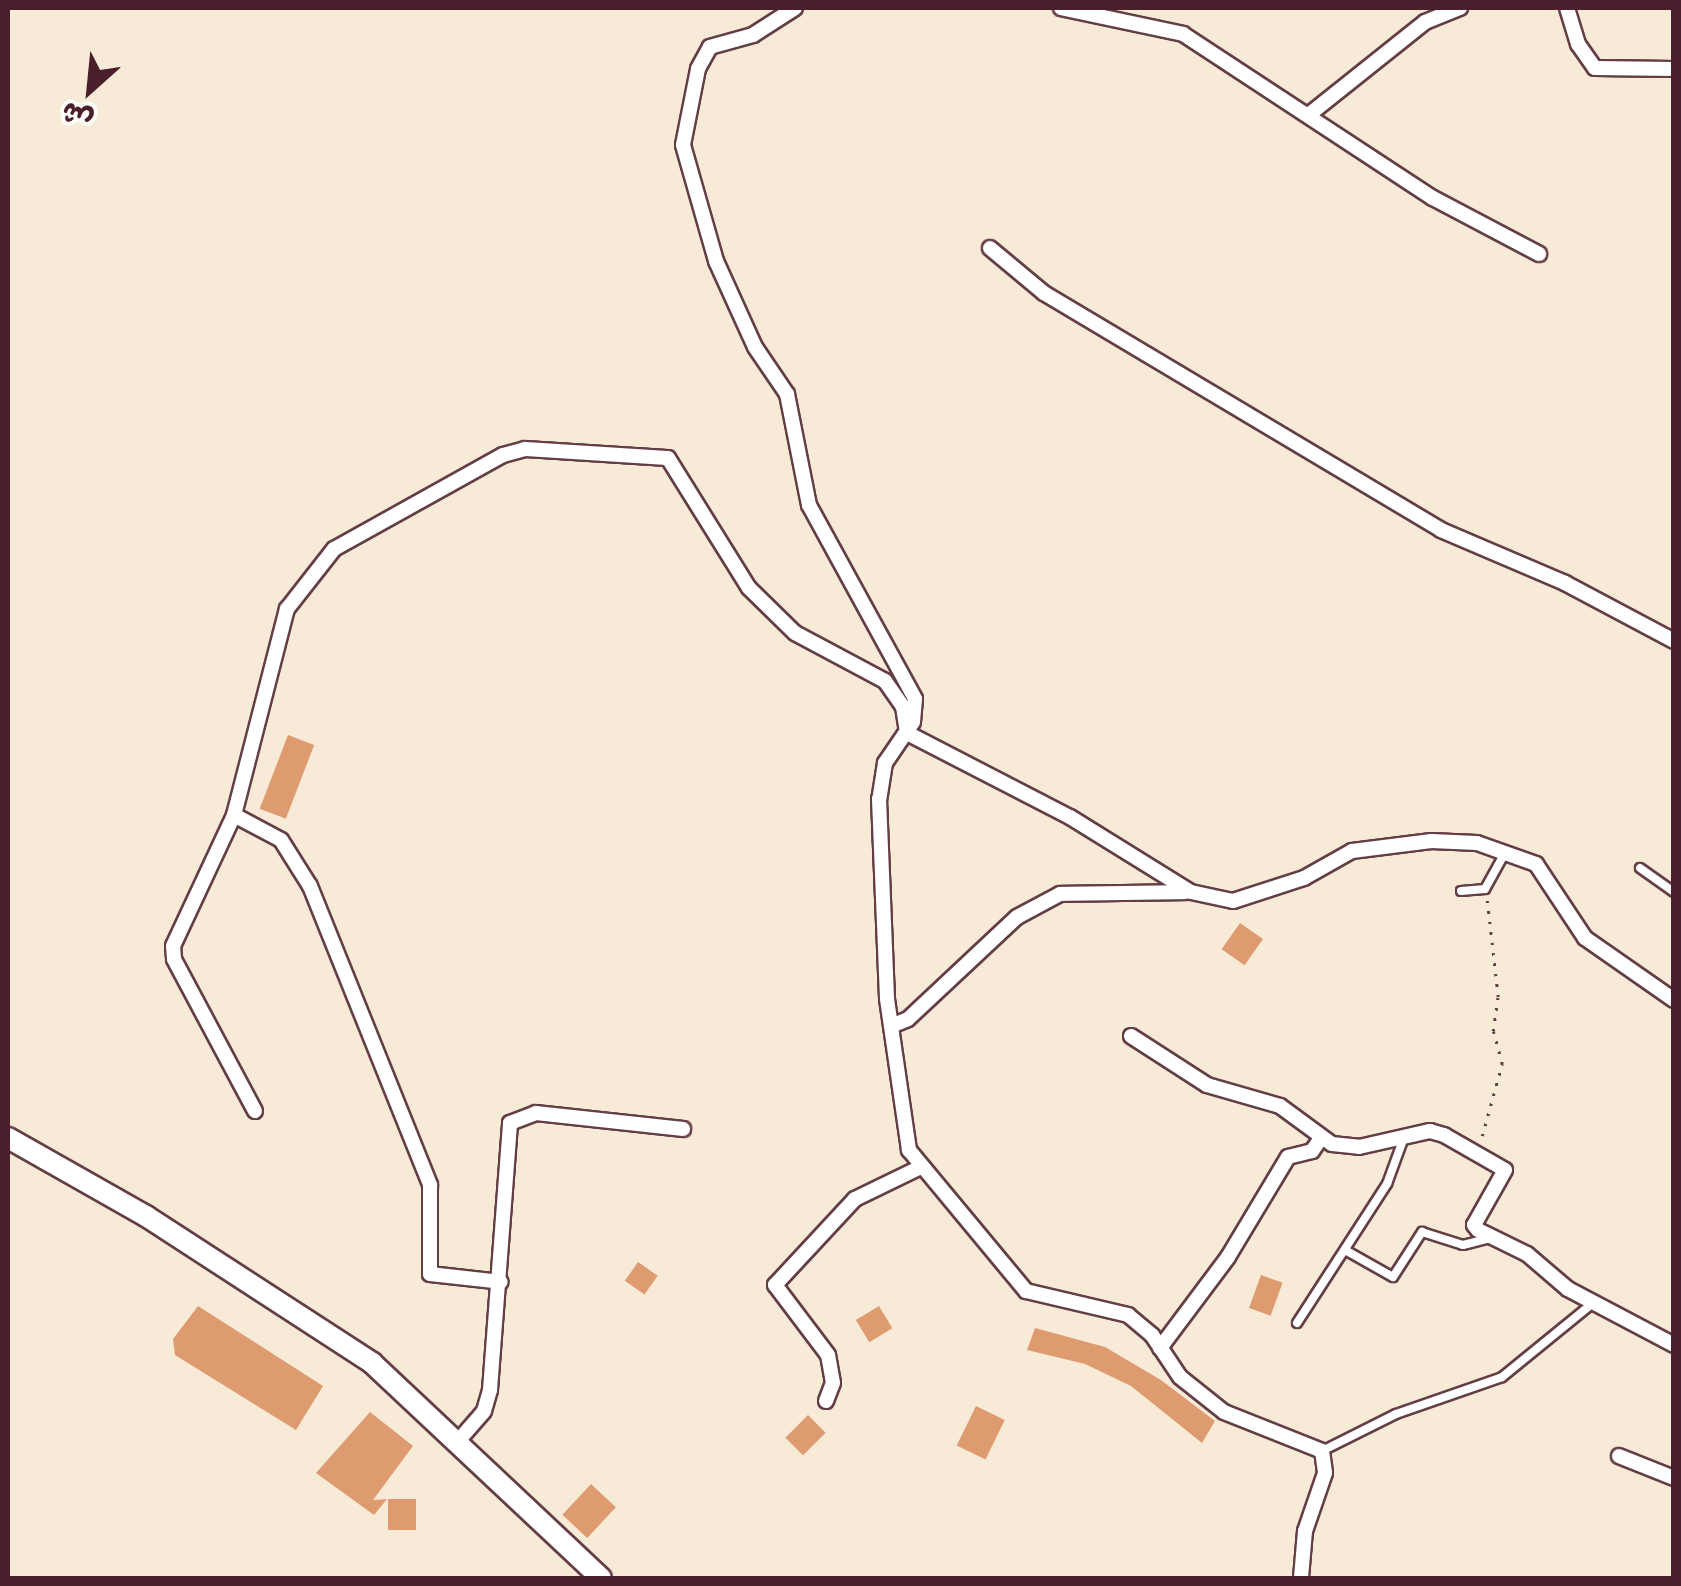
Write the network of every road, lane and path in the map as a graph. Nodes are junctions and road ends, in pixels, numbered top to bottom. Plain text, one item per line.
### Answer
1 (795, 8) edge
2 (1060, 8) edge
3 (1460, 8) edge
4 (1567, 8) edge
5 (1674, 70) edge
6 (1311, 113) junction
7 (990, 248) dead end
8 (1539, 254) dead end
9 (1674, 640) edge
10 (907, 734) junction
11 (234, 814) junction
12 (1506, 851) junction
13 (1640, 868) dead end
14 (1485, 889) junction
15 (1462, 890) dead end
16 (1191, 892) junction
17 (1674, 892) edge
18 (1674, 1000) edge
19 (891, 1026) junction
20 (1131, 1036) dead end
21 (255, 1111) dead end
22 (683, 1128) dead end
23 (8, 1138) edge
24 (1320, 1138) junction
25 (1404, 1140) junction
26 (1474, 1152) junction
27 (921, 1167) junction
28 (1492, 1238) junction
29 (1345, 1250) junction
30 (501, 1282) junction
31 (1594, 1303) junction
32 (1297, 1324) dead end
33 (1674, 1345) edge
34 (1160, 1348) junction
35 (826, 1401) dead end
36 (460, 1440) junction
37 (1322, 1451) junction
38 (1619, 1456) dead end
39 (1674, 1478) edge
40 (600, 1578) edge
41 (1301, 1578) edge

1 - 10 street
2 - 6 street
3 - 6 street
4 - 5 street
6 - 8 street
7 - 9 street
10 - 11 street
10 - 16 street
10 - 19 street
11 - 21 street
11 - 30 street
12 - 14 lane
12 - 16 street
12 - 18 street
13 - 17 lane
14 - 15 lane
14 - 26 path
16 - 19 street
19 - 27 street
20 - 24 street
22 - 30 street
23 - 36 main road
24 - 25 street
24 - 34 street
25 - 26 street
25 - 29 lane
26 - 28 street
27 - 34 street
27 - 35 street
28 - 29 lane
28 - 31 street
29 - 32 lane
30 - 36 street
31 - 33 street
31 - 37 lane
34 - 37 street
36 - 40 main road
37 - 41 street
38 - 39 street

